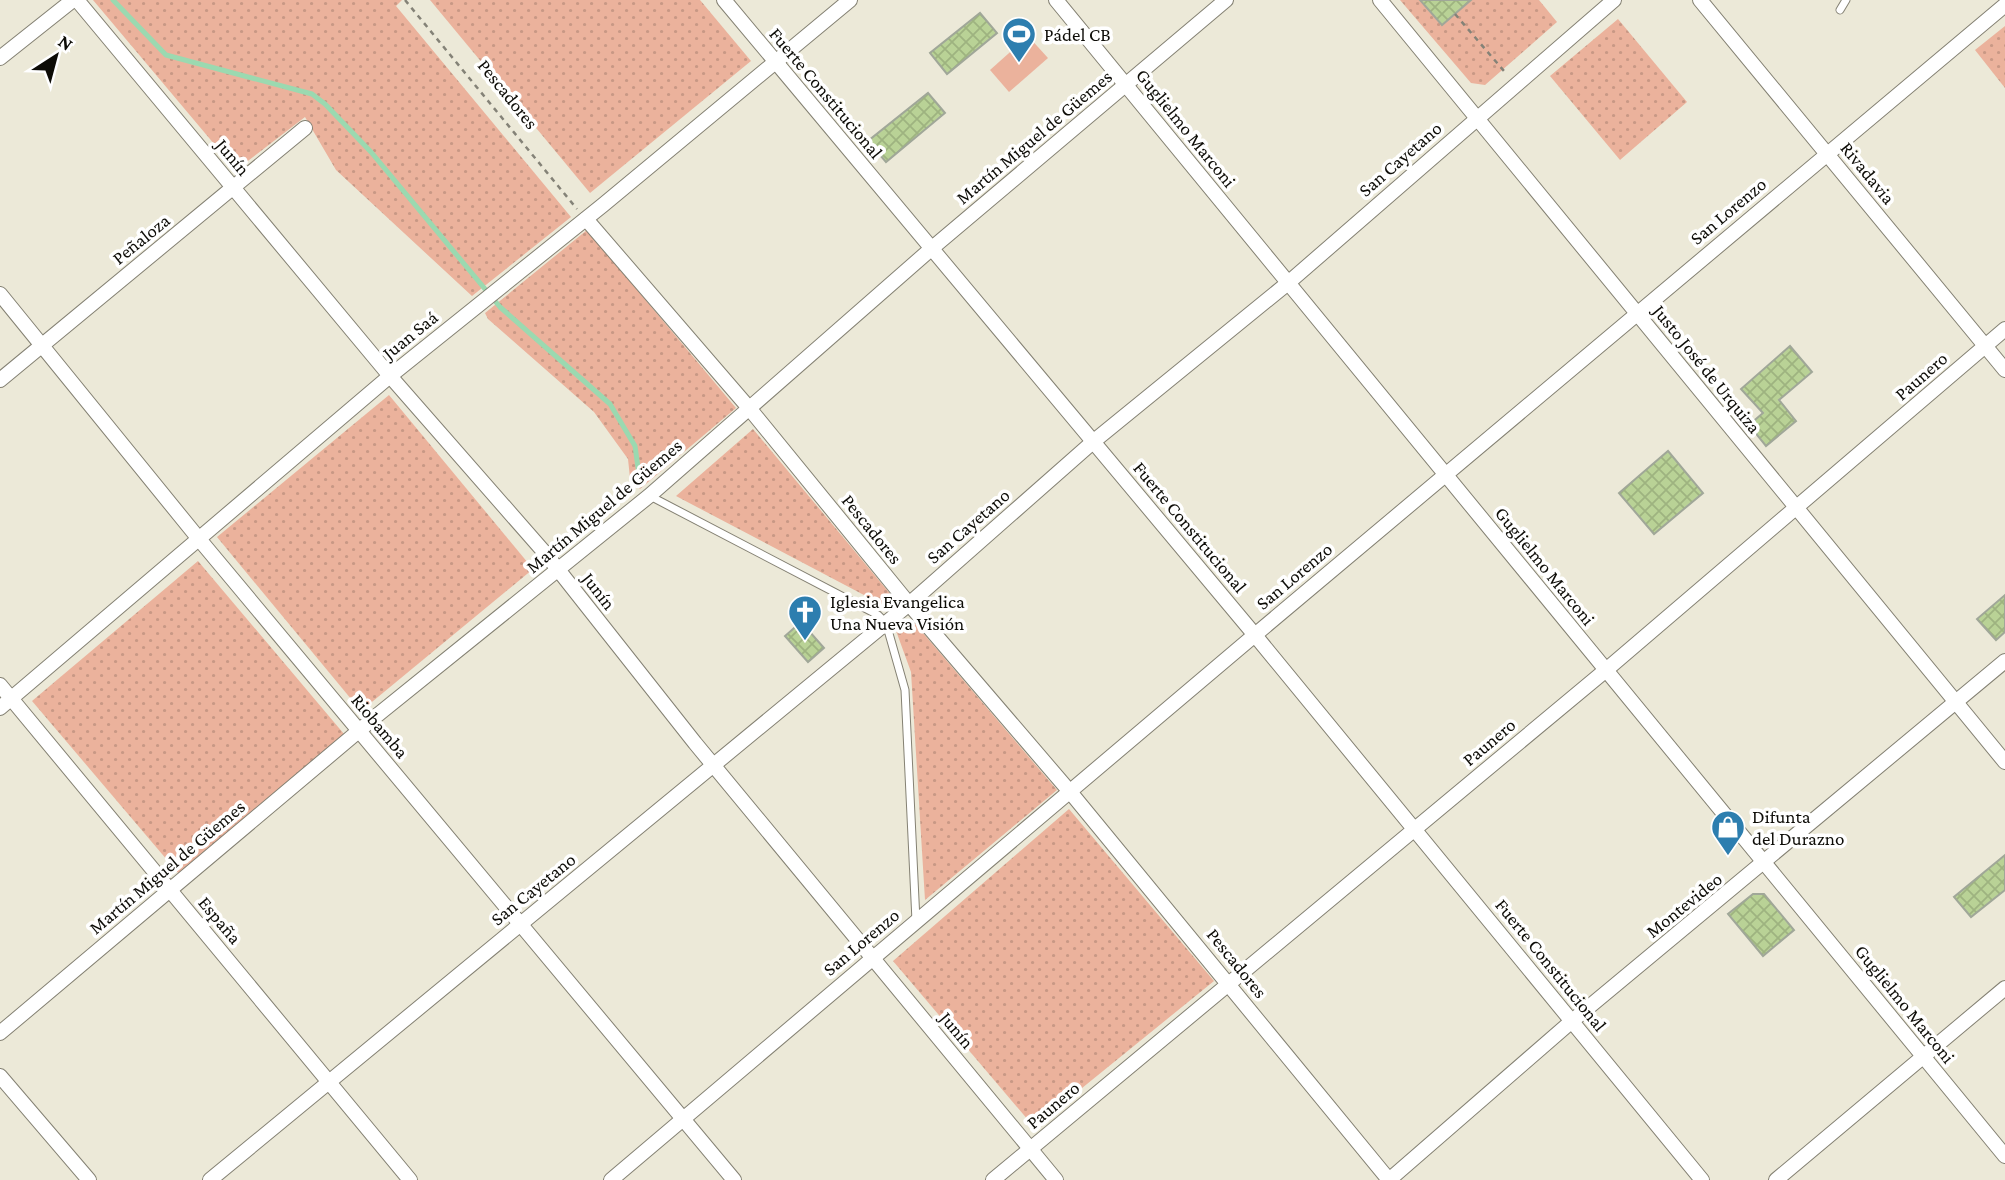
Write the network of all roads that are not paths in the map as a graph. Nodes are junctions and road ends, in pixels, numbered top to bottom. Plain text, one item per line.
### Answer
1 (75, 0) edge
2 (724, 0) edge
3 (850, 0) edge
4 (1056, 0) edge
5 (1226, 0) edge
6 (1380, 0) edge
7 (1615, 0) edge
8 (1700, 0) edge
9 (1846, 0) edge
10 (2005, 5) edge
11 (1840, 9) dead end
12 (0, 58) edge
13 (776, 63) junction
14 (1126, 85) junction
15 (1476, 118) junction
16 (305, 128) dead end
17 (1828, 154) junction
18 (234, 189) junction
19 (586, 219) junction
20 (931, 249) junction
21 (1288, 283) junction
22 (0, 294) edge
23 (1636, 313) junction
24 (2005, 329) edge
25 (43, 345) junction
26 (1985, 346) junction
27 (2005, 370) edge
28 (390, 376) junction
29 (0, 380) edge
30 (749, 408) junction
31 (1094, 441) junction
32 (1445, 474) junction
33 (649, 496) junction
34 (1796, 508) junction
35 (199, 539) junction
36 (558, 570) junction
37 (909, 604) junction
38 (886, 623) junction
39 (1254, 634) junction
40 (2005, 661) edge
41 (1606, 670) junction
42 (0, 685) edge
43 (6, 703) edge
44 (1956, 703) junction
45 (359, 731) junction
46 (2005, 762) edge
47 (714, 765) junction
48 (1071, 793) junction
49 (1414, 828) junction
50 (1765, 864) junction
51 (170, 890) junction
52 (916, 921) junction
53 (521, 924) junction
54 (873, 958) junction
55 (1230, 985) junction
56 (2005, 988) edge
57 (1572, 1021) junction
58 (0, 1033) edge
59 (1923, 1057) junction
60 (0, 1076) edge
61 (330, 1081) junction
62 (683, 1119) junction
63 (1030, 1149) junction
64 (2005, 1156) edge
65 (89, 1180) edge
66 (210, 1180) edge
67 (411, 1180) edge
68 (611, 1180) edge
69 (734, 1180) edge
70 (993, 1180) edge
71 (1056, 1180) edge
72 (1389, 1180) edge
73 (1702, 1180) edge
74 (1776, 1180) edge

1 - 12 street
1 - 18 street, Junín
2 - 13 street, Fuerte Constitucional
3 - 13 street, Juan Saá
4 - 14 street, Guglielmo Marconi
5 - 14 street, Martín Miguel de Güemes
6 - 15 street, Justo José de Urquiza
7 - 15 street, San Cayetano
8 - 17 street, Rivadavia
9 - 11 lane
10 - 17 street, San Lorenzo
13 - 19 street, Juan Saá
13 - 20 street, Fuerte Constitucional
14 - 20 street, Martín Miguel de Güemes
14 - 21 street, Guglielmo Marconi
15 - 21 street, San Cayetano
15 - 23 street, Justo José de Urquiza
16 - 18 street, Peñaloza
17 - 23 street, San Lorenzo
17 - 26 street, Rivadavia
18 - 25 street, Peñaloza
18 - 28 street, Junín
19 - 28 street, Juan Saá
19 - 30 street, Pescadores
20 - 30 street, Martín Miguel de Güemes
20 - 31 street, Fuerte Constitucional
21 - 31 street, San Cayetano
21 - 32 street, Guglielmo Marconi
22 - 25 street, Riobamba
23 - 32 street, San Lorenzo
23 - 34 street, Justo José de Urquiza
24 - 26 street, Paunero
25 - 29 street, Peñaloza
25 - 35 street, Riobamba
26 - 27 street, Rivadavia
26 - 34 street, Paunero
28 - 35 street, Juan Saá
28 - 36 street, Junín
30 - 33 street, Martín Miguel de Güemes
30 - 37 street, Pescadores
31 - 37 street, San Cayetano
31 - 39 street, Fuerte Constitucional
32 - 39 street, San Lorenzo
32 - 41 street, Guglielmo Marconi
33 - 36 street, Martín Miguel de Güemes
33 - 38 lane
34 - 41 street, Paunero
34 - 44 street, Justo José de Urquiza
35 - 43 street, Juan Saá
35 - 45 street, Riobamba
36 - 45 street, Martín Miguel de Güemes
36 - 47 street, Junín
37 - 38 street, San Cayetano
37 - 48 street, Pescadores
38 - 47 street, San Cayetano
38 - 52 lane
39 - 48 street, San Lorenzo
39 - 49 street, Fuerte Constitucional
40 - 44 street, Montevideo
41 - 49 street, Paunero
41 - 50 street, Guglielmo Marconi
42 - 43 street, España
43 - 51 street, España
44 - 46 street, Justo José de Urquiza
44 - 50 street, Montevideo
45 - 51 street, Martín Miguel de Güemes
45 - 53 street, Riobamba
47 - 53 street, San Cayetano
47 - 54 street, Junín
48 - 52 street, San Lorenzo
48 - 55 street, Pescadores
49 - 55 street, Paunero
49 - 57 street, Fuerte Constitucional
50 - 57 street, Montevideo
50 - 59 street, Guglielmo Marconi
51 - 58 street, Martín Miguel de Güemes
51 - 61 street, España
52 - 54 street, San Lorenzo
53 - 61 street, San Cayetano
53 - 62 street, Riobamba
54 - 62 street, San Lorenzo
54 - 63 street, Junín
55 - 63 street, Paunero
55 - 72 street, Pescadores
56 - 59 street
57 - 72 street, Montevideo
57 - 73 street, Fuerte Constitucional
59 - 64 street, Guglielmo Marconi
59 - 74 street
60 - 65 street
61 - 66 street, San Cayetano
61 - 67 street, España
62 - 68 street, San Lorenzo
62 - 69 street, Riobamba
63 - 70 street, Paunero
63 - 71 street, Junín

